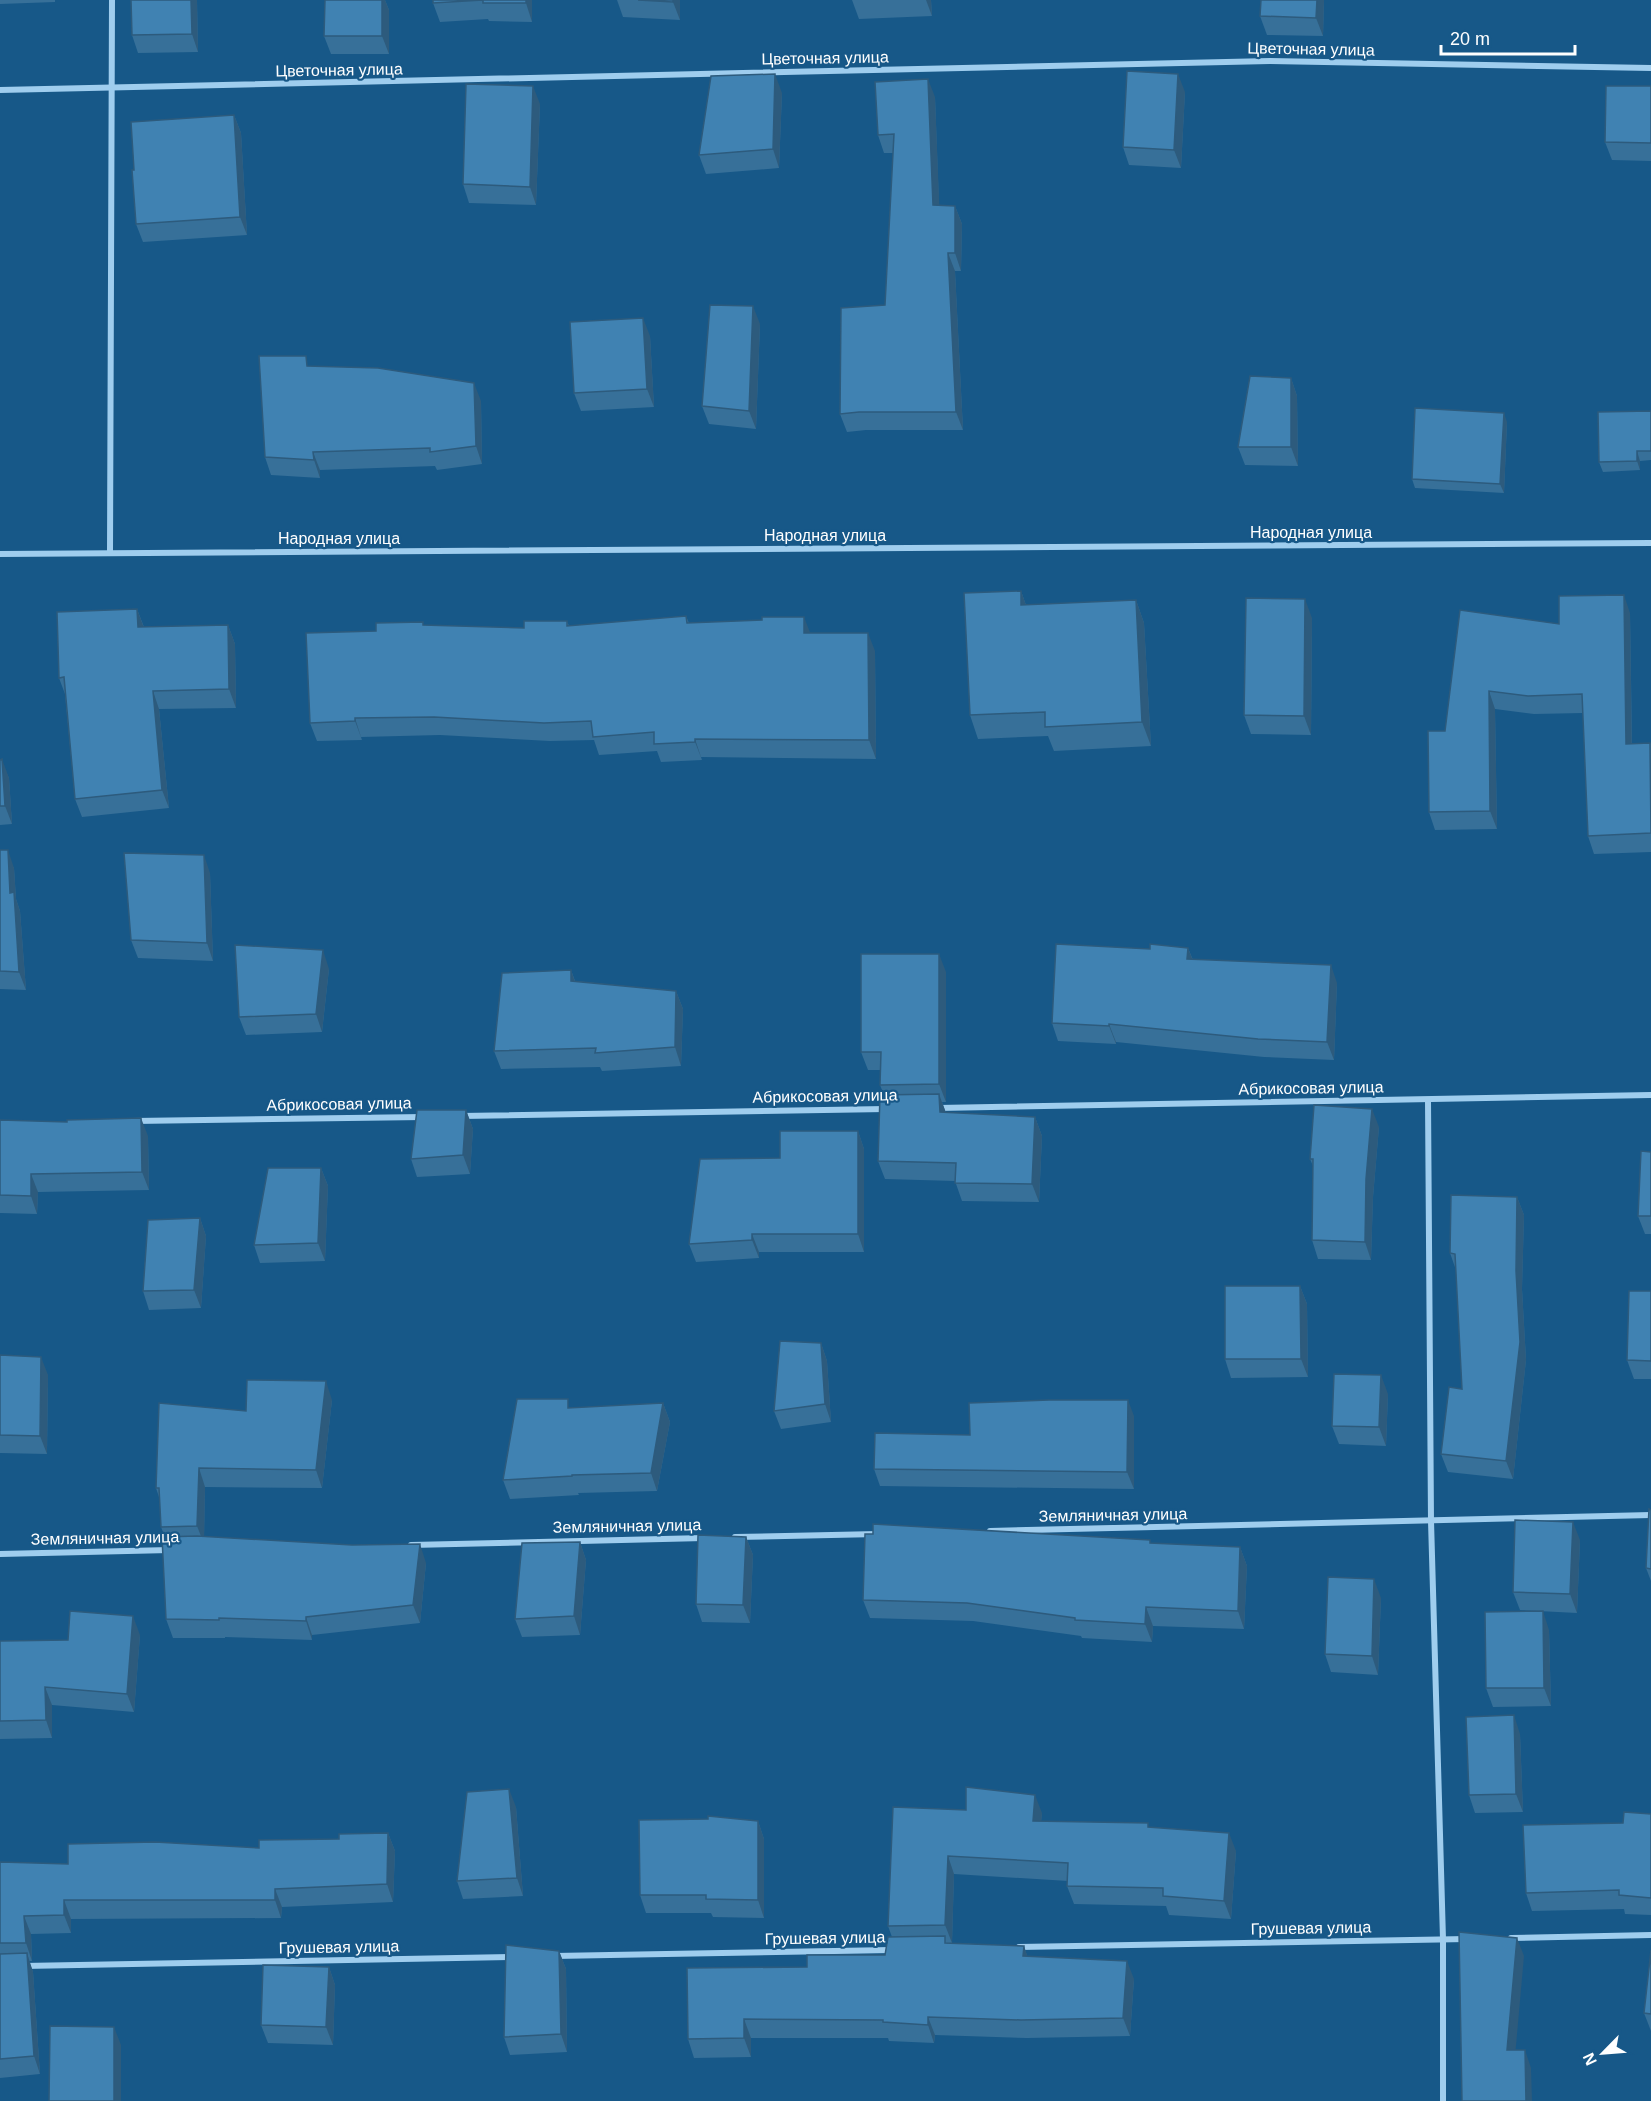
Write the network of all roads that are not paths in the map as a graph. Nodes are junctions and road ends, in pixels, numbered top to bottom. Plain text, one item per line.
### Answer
1 (112, 0) edge
2 (1651, 68) edge
3 (111, 89) junction
4 (0, 90) edge
5 (1651, 543) edge
6 (110, 553) junction
7 (0, 554) edge
8 (1651, 1095) edge
9 (1428, 1100) junction
10 (936, 1108) edge
11 (900, 1109) edge
12 (432, 1116) edge
13 (456, 1116) edge
14 (132, 1121) edge
15 (1651, 1515) edge
16 (1431, 1521) junction
17 (978, 1532) edge
18 (882, 1534) edge
19 (716, 1538) edge
20 (727, 1538) edge
21 (405, 1545) edge
22 (179, 1550) edge
23 (0, 1554) edge
24 (1651, 1935) edge
25 (1501, 1938) edge
26 (1443, 1939) junction
27 (1478, 1939) edge
28 (1014, 1947) edge
29 (894, 1950) edge
30 (549, 1956) edge
31 (525, 1957) edge
32 (12, 1967) edge
33 (1443, 2101) edge

1 - 3 street
2 - 3 street, Цветочная улица
3 - 4 street, Цветочная улица
3 - 6 street
5 - 6 street, Народная улица
6 - 7 street, Народная улица
8 - 9 street, Абрикосовая улица
9 - 10 street, Абрикосовая улица
9 - 16 street
11 - 13 street, Абрикосовая улица
12 - 14 street, Абрикосовая улица
15 - 16 street, Земляничная улица
16 - 17 street, Земляничная улица
16 - 26 street
18 - 20 street
19 - 21 street, Земляничная улица
22 - 23 street, Земляничная улица
24 - 25 street
26 - 27 street, Грушевая улица
26 - 28 street, Грушевая улица
26 - 33 street
29 - 30 street, Грушевая улица
31 - 32 street, Грушевая улица

